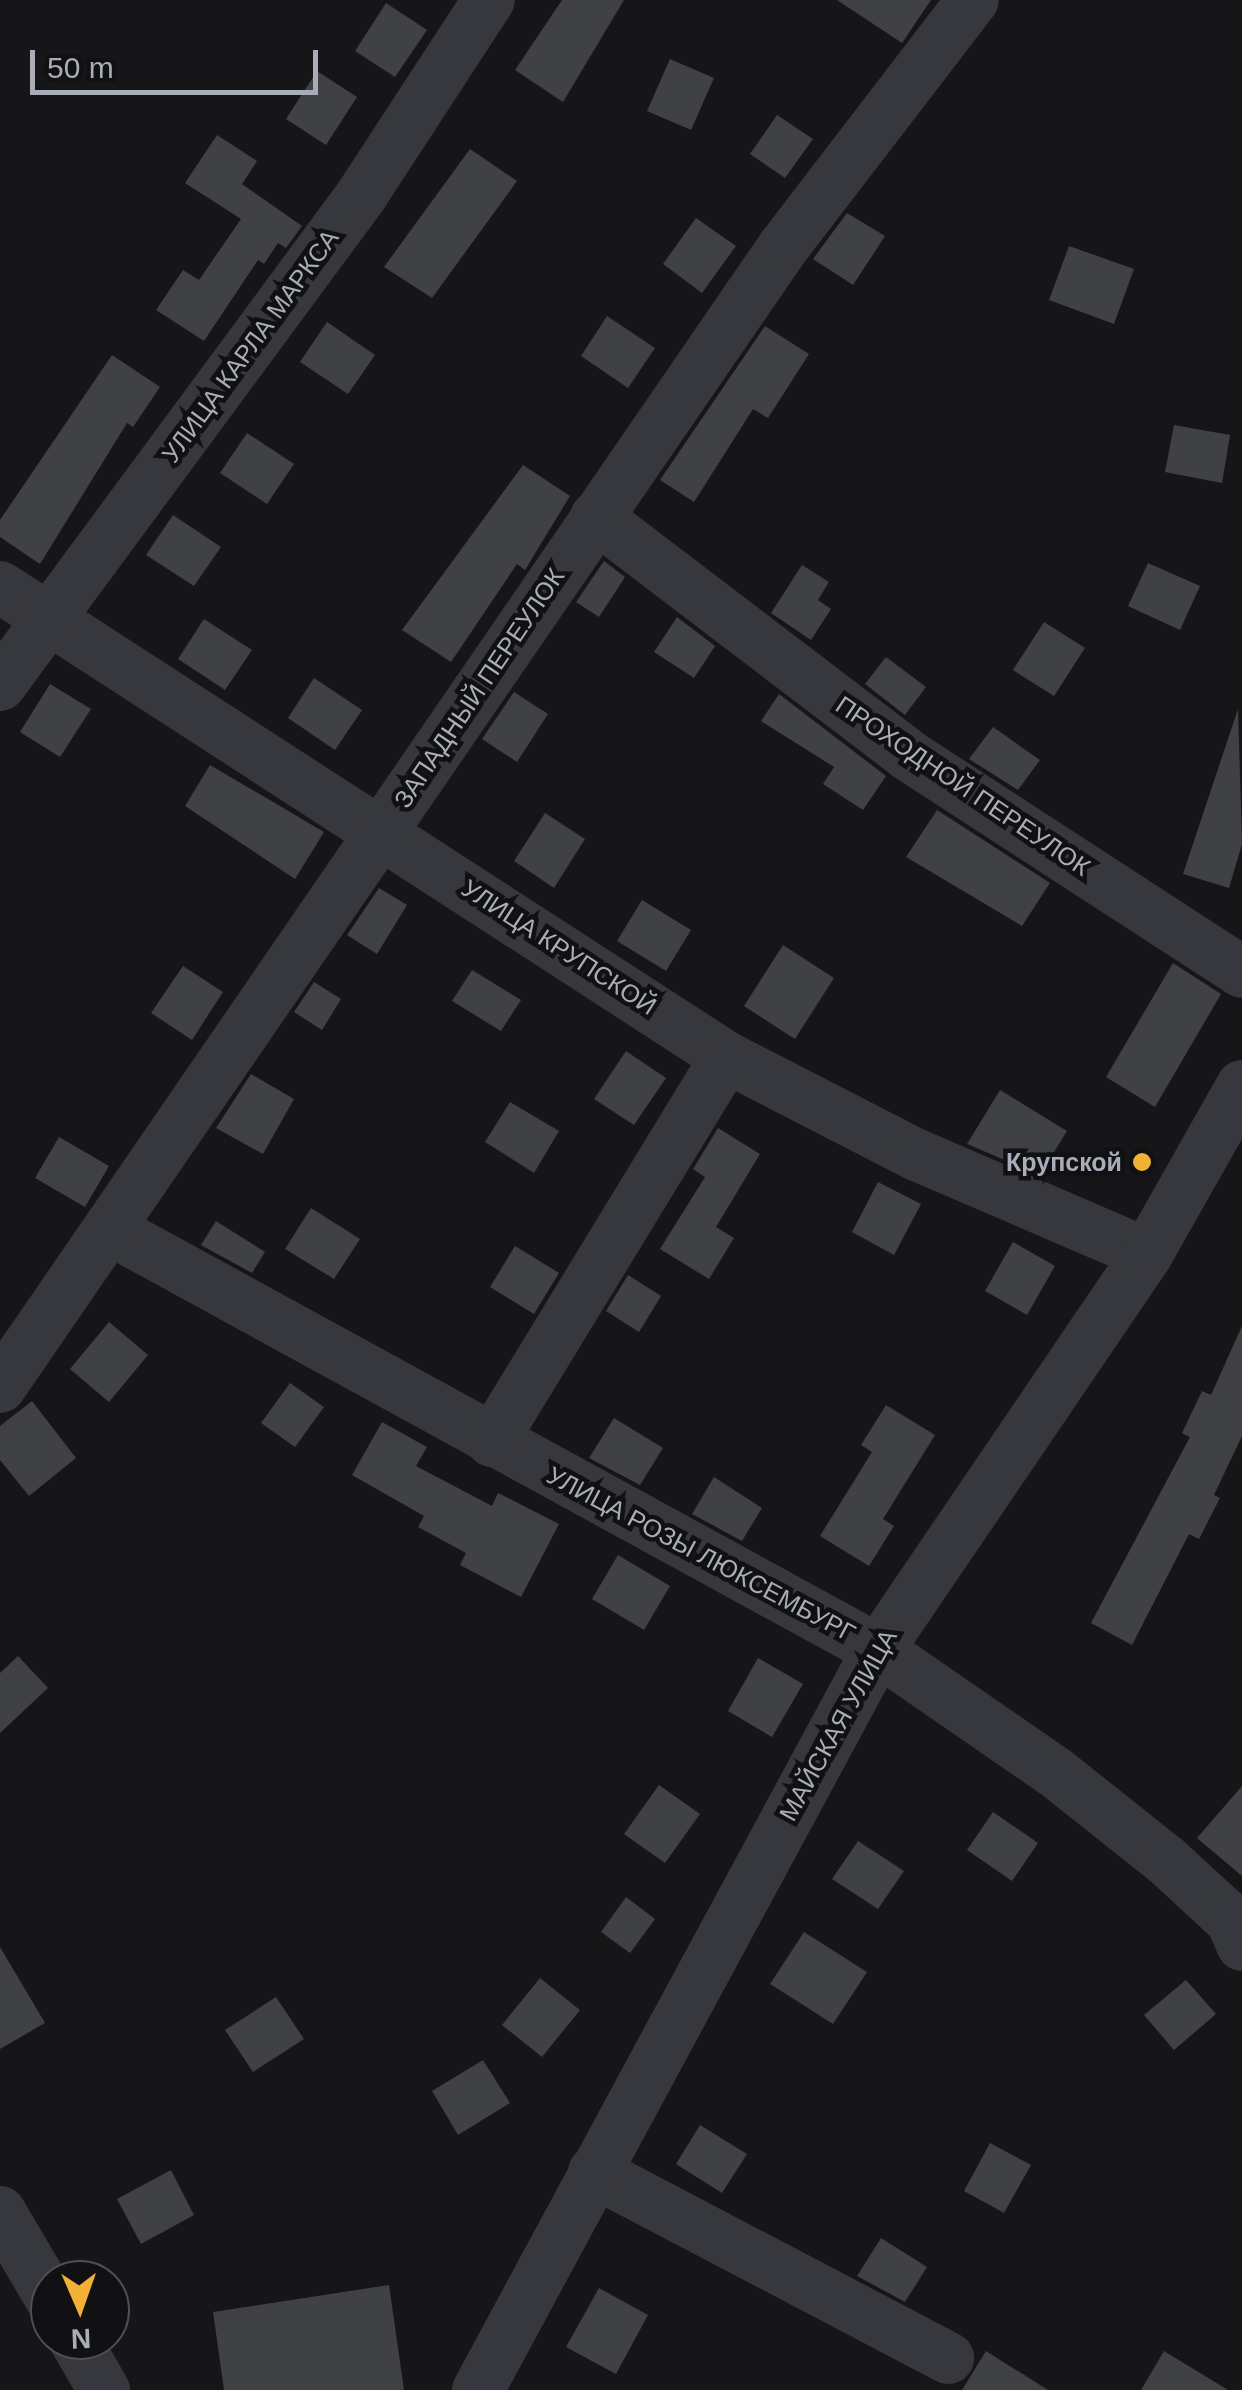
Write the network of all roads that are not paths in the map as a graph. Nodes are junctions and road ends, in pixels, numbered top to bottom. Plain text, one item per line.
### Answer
1 (489, 0) edge
2 (974, 0) edge
3 (596, 516) junction
4 (0, 587) edge
5 (50, 616) junction
6 (0, 685) edge
7 (382, 830) junction
8 (1242, 972) edge
9 (726, 1057) junction
10 (1242, 1087) edge
11 (111, 1230) junction
12 (1147, 1254) junction
13 (0, 1387) edge
14 (492, 1441) junction
15 (878, 1650) junction
16 (1242, 1945) edge
17 (594, 2172) junction
18 (0, 2212) edge
19 (30, 2263) edge
20 (948, 2358) dead end
21 (87, 2360) edge
22 (104, 2390) edge
23 (478, 2390) edge

1 - 5 street, УЛИЦА КАРЛА МАРКСА
2 - 3 street, ЗАПАДНЫЙ ПЕРЕУЛОК
3 - 7 street, ЗАПАДНЫЙ ПЕРЕУЛОК
3 - 8 street, ПРОХОДНОЙ ПЕРЕУЛОК
4 - 5 street, УЛИЦА КРУПСКОЙ
5 - 6 street, УЛИЦА КАРЛА МАРКСА
5 - 7 street, УЛИЦА КРУПСКОЙ
7 - 9 street, УЛИЦА КРУПСКОЙ
7 - 11 street, ЗАПАДНЫЙ ПЕРЕУЛОК
9 - 12 street, УЛИЦА КРУПСКОЙ
9 - 14 street
10 - 12 street, МАЙСКАЯ УЛИЦА
11 - 13 street, ЗАПАДНЫЙ ПЕРЕУЛОК
11 - 14 street, УЛИЦА РОЗЫ ЛЮКСЕМБУРГ
12 - 15 street, МАЙСКАЯ УЛИЦА
14 - 15 street, УЛИЦА РОЗЫ ЛЮКСЕМБУРГ
15 - 16 street, УЛИЦА РОЗЫ ЛЮКСЕМБУРГ
15 - 17 street, МАЙСКАЯ УЛИЦА
17 - 20 street
17 - 23 street, МАЙСКАЯ УЛИЦА
18 - 19 street
21 - 22 street

